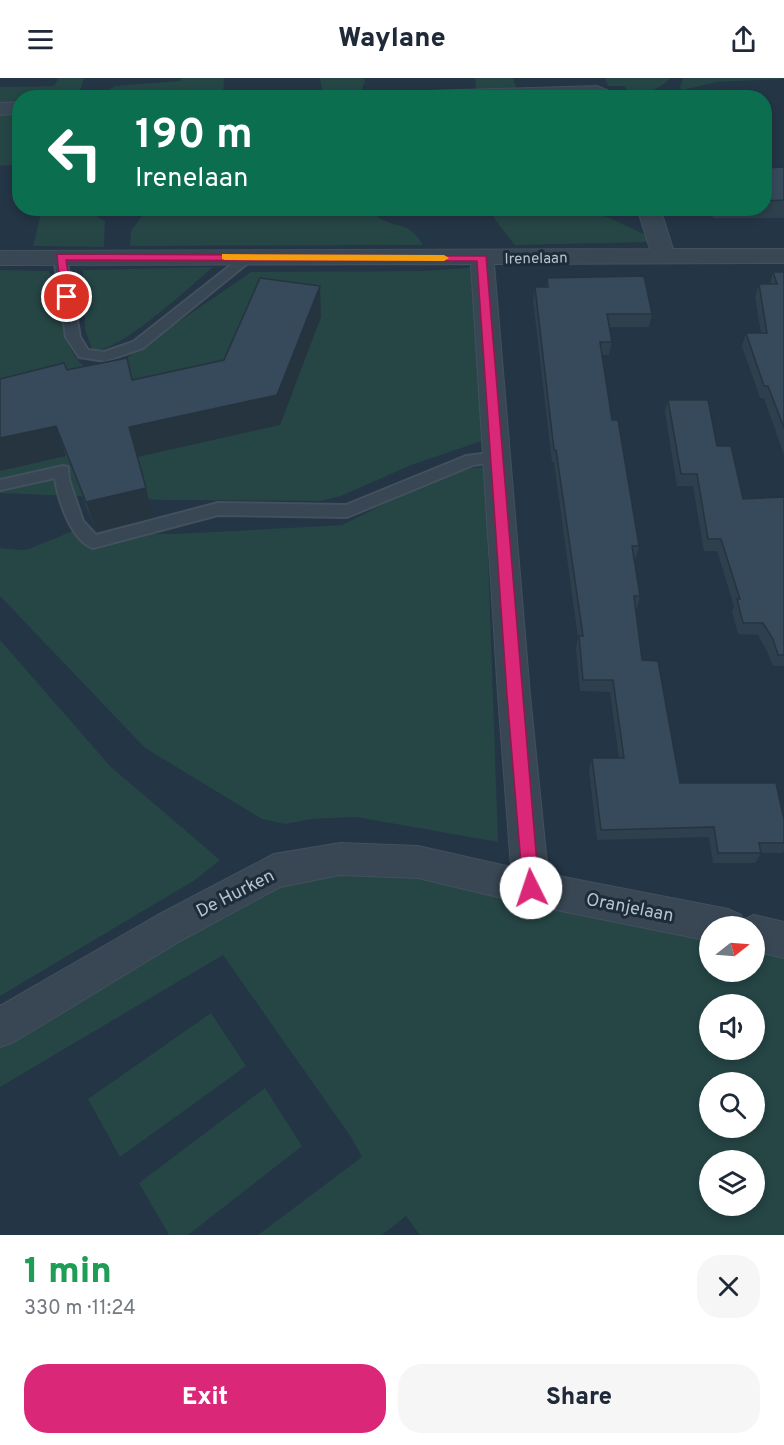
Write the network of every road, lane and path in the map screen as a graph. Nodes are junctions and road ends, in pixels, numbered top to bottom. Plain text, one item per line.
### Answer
1 (651, 216) edge
2 (664, 256) junction
3 (784, 256) edge
4 (60, 257) junction
5 (249, 257) junction
6 (0, 258) edge
7 (482, 258) junction
8 (498, 457) junction
9 (0, 485) edge
10 (531, 888) junction
11 (699, 921) edge
12 (765, 936) edge
13 (784, 940) edge
14 (0, 1028) edge

1 - 2 street
2 - 3 street, Irenelaan
2 - 7 street, Irenelaan
4 - 5 street, Irenelaan
4 - 5 lane
4 - 6 street, Irenelaan
5 - 7 street, Irenelaan
7 - 8 street
8 - 9 lane
8 - 10 street
10 - 11 street, Oranjelaan
10 - 14 street, De Hurken
12 - 13 street

